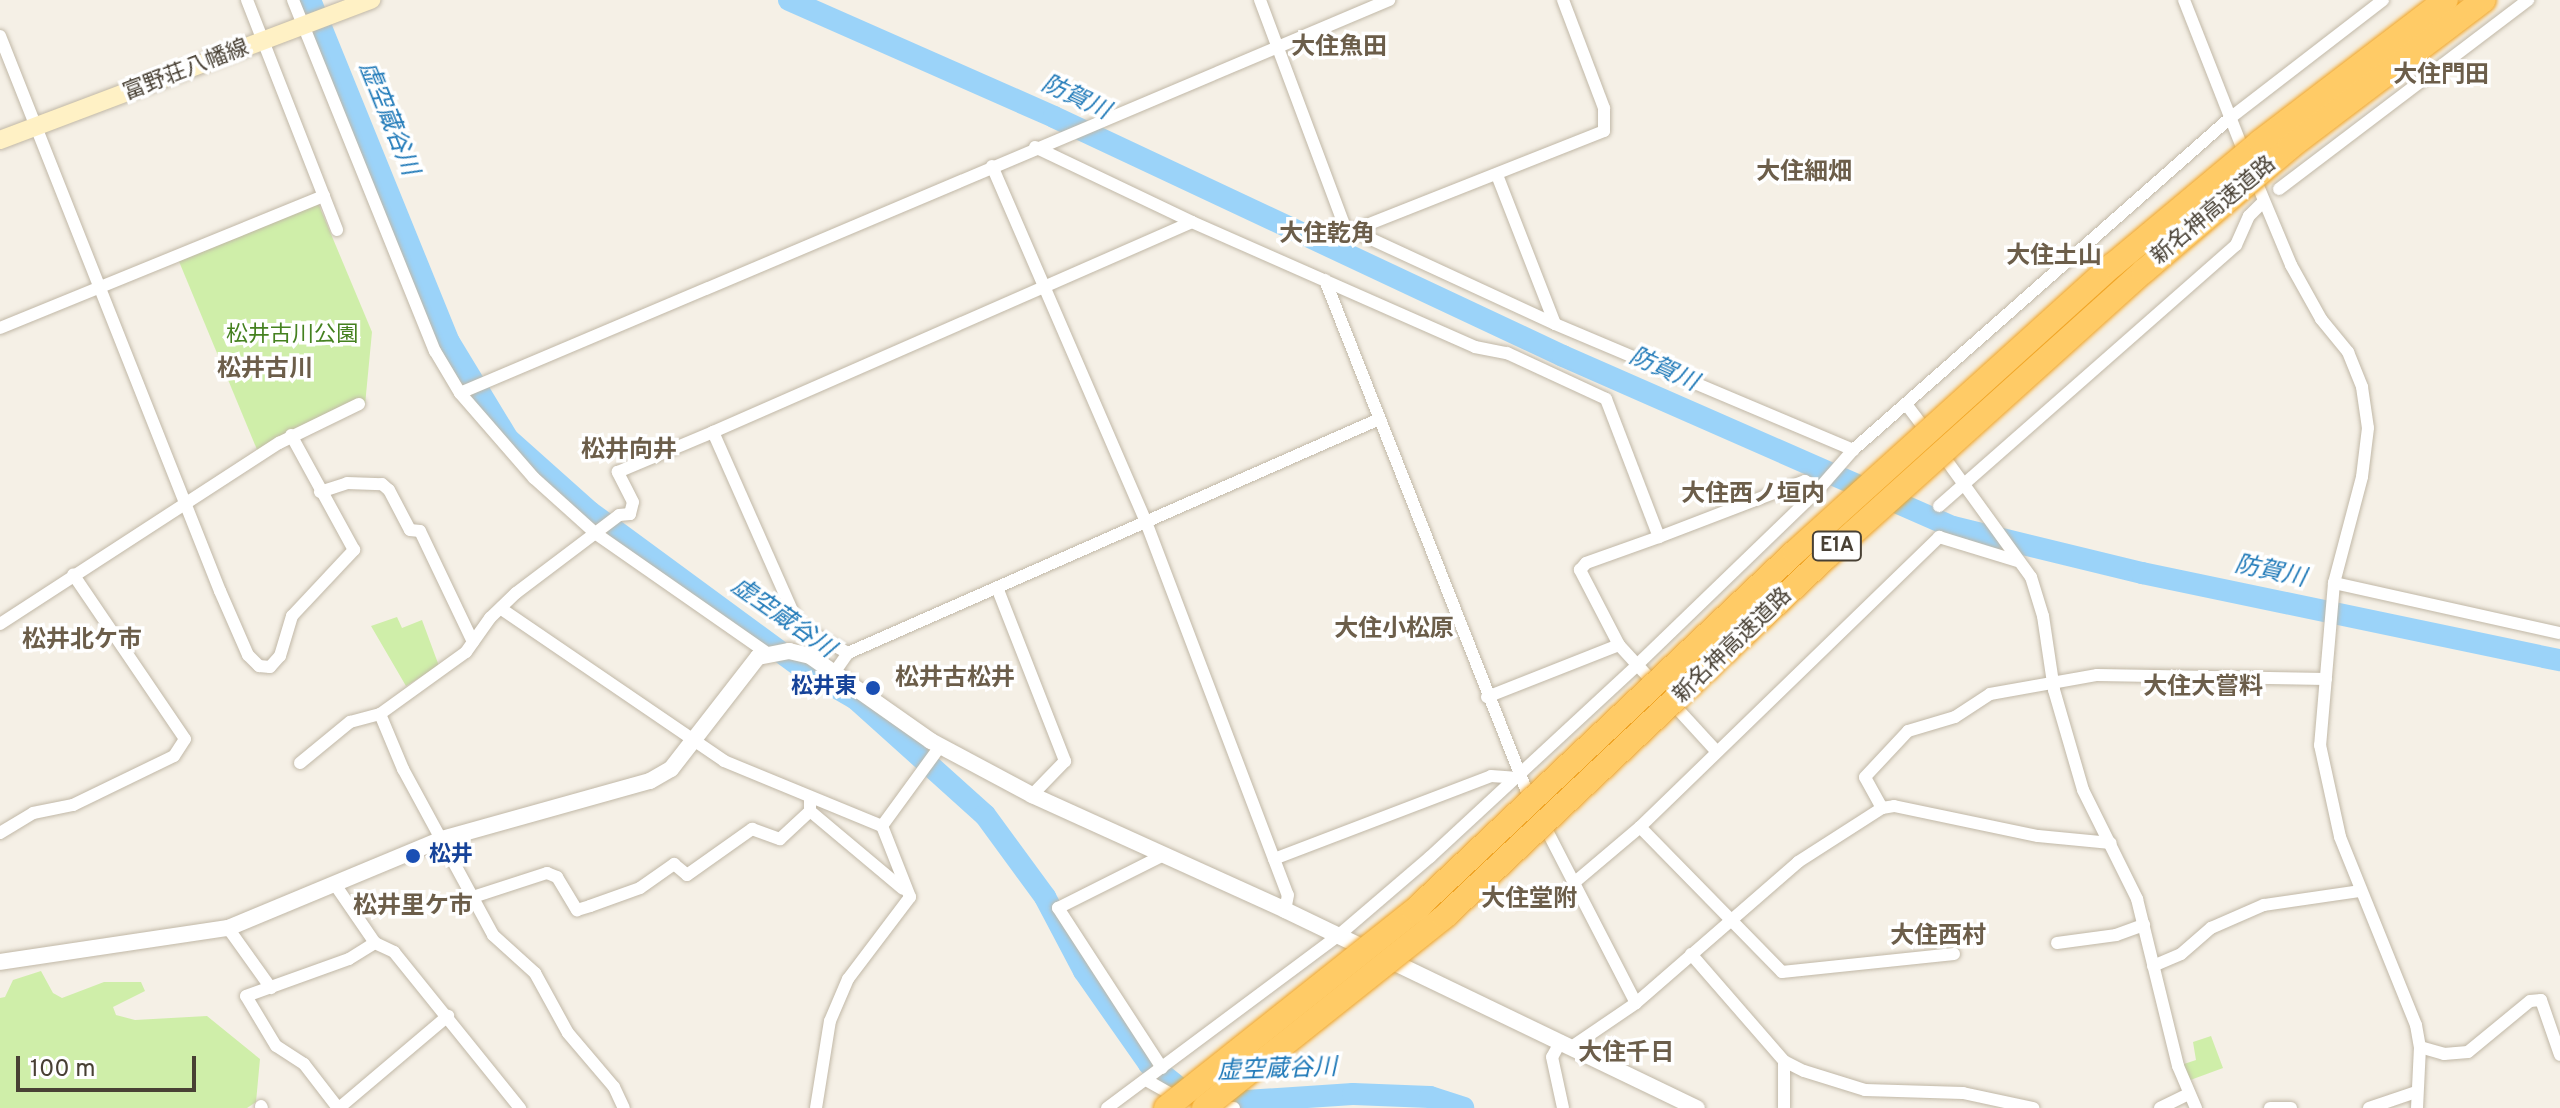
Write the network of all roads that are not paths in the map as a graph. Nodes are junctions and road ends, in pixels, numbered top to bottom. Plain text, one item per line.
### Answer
1 (247, 0) edge
2 (293, 0) edge
3 (371, 0) edge
4 (1260, 0) edge
5 (1389, 0) edge
6 (1563, 0) edge
7 (2184, 0) edge
8 (2383, 0) edge
9 (2446, 0) edge
10 (2484, 0) edge
11 (2528, 0) edge
12 (312, 23) junction
13 (0, 36) edge
14 (263, 41) junction
15 (1279, 46) junction
16 (2230, 118) junction
17 (37, 128) junction
18 (0, 140) edge
19 (1035, 147) junction
20 (992, 166) junction
21 (1497, 175) junction
22 (2279, 189) dead end
23 (324, 196) junction
24 (2264, 201) junction
25 (1192, 222) junction
26 (337, 230) dead end
27 (1346, 230) junction
28 (1325, 280) junction
29 (1044, 287) junction
30 (96, 288) junction
31 (1555, 324) junction
32 (0, 328) edge
33 (460, 393) junction
34 (359, 404) dead end
35 (1906, 404) junction
36 (1377, 420) junction
37 (713, 432) junction
38 (291, 435) junction
39 (1853, 450) junction
40 (1965, 484) junction
41 (1818, 490) junction
42 (320, 492) junction
43 (183, 501) junction
44 (1939, 506) dead end
45 (1146, 522) junction
46 (595, 533) junction
47 (1659, 537) junction
48 (2015, 559) junction
49 (73, 574) junction
50 (2334, 583) junction
51 (998, 590) junction
52 (503, 610) junction
53 (0, 624) edge
54 (2560, 633) edge
55 (473, 642) junction
56 (1619, 645) junction
57 (776, 652) junction
58 (848, 653) junction
59 (1637, 665) junction
60 (834, 673) junction
61 (2326, 679) junction
62 (2054, 684) junction
63 (1487, 697) junction
64 (380, 714) junction
65 (694, 741) junction
66 (941, 745) junction
67 (1717, 752) junction
68 (300, 763) dead end
69 (1518, 778) junction
70 (1032, 795) junction
71 (810, 805) junction
72 (1882, 808) junction
73 (882, 826) junction
74 (1640, 827) junction
75 (0, 833) edge
76 (442, 839) junction
77 (2111, 843) junction
78 (1164, 855) junction
79 (1274, 859) junction
80 (1575, 882) junction
81 (336, 886) junction
82 (2360, 891) junction
83 (473, 897) junction
84 (910, 897) junction
85 (1285, 910) junction
86 (1729, 919) junction
87 (2144, 925) junction
88 (228, 928) junction
89 (1339, 935) junction
90 (375, 943) junction
91 (2057, 943) dead end
92 (1691, 954) junction
93 (1954, 954) dead end
94 (0, 962) edge
95 (2153, 966) junction
96 (271, 988) junction
97 (1636, 1003) junction
98 (448, 1016) junction
99 (1567, 1044) junction
100 (2420, 1047) junction
101 (2560, 1055) edge
102 (1784, 1061) junction
103 (1162, 1068) junction
104 (1146, 1080) junction
105 (2416, 1092) junction
106 (2189, 1094) junction
107 (338, 1108) edge
108 (520, 1108) edge
109 (624, 1108) edge
110 (816, 1108) edge
111 (1107, 1108) edge
112 (1166, 1108) edge
113 (1204, 1108) edge
114 (1234, 1108) edge
115 (1563, 1108) edge
116 (1697, 1108) edge
117 (1784, 1108) edge
118 (2033, 1108) edge
119 (2160, 1108) edge
120 (2196, 1108) edge
121 (2270, 1108) edge
122 (2291, 1108) edge
123 (2369, 1108) edge
124 (2417, 1108) edge

1 - 14 street
2 - 12 street
3 - 12 main road, 富野荘八幡線
4 - 15 street
5 - 15 street
6 - 21 street
7 - 16 street
8 - 16 street
9 - 112 highway, 新名神高速道路 / E1A, bridge
10 - 113 highway, 新名神高速道路 / E1A, bridge
11 - 22 street
12 - 14 main road, 富野荘八幡線
12 - 33 street
13 - 17 street
14 - 17 main road, 富野荘八幡線
14 - 23 street
15 - 19 street
15 - 27 street
16 - 24 street
16 - 35 street
17 - 18 main road, 富野荘八幡線
17 - 30 street
19 - 20 street
19 - 25 street
20 - 29 street
20 - 33 street
21 - 27 street
21 - 31 street
23 - 26 street
23 - 30 street
24 - 40 street
24 - 50 street
25 - 28 street
25 - 29 street
27 - 31 street
28 - 36 street
28 - 47 street
29 - 37 street
29 - 45 street
30 - 32 street
30 - 43 street
31 - 39 street
33 - 46 street
34 - 38 street
35 - 39 street
35 - 40 street
36 - 45 street
36 - 63 street
37 - 46 street
37 - 58 street
38 - 42 street
38 - 43 street
39 - 41 street
40 - 44 street
40 - 48 street
41 - 47 street
41 - 59 street
42 - 43 street
42 - 55 street
43 - 49 street
45 - 51 street
45 - 79 street
46 - 52 street
46 - 57 street
47 - 56 street
48 - 62 street
48 - 67 street
49 - 53 street
49 - 75 street
50 - 54 street
50 - 61 street
51 - 58 street
51 - 70 street
52 - 55 street
52 - 65 street
55 - 64 street
56 - 59 street
56 - 63 street
57 - 60 street
57 - 65 street
58 - 60 street
59 - 67 street
59 - 69 street
60 - 66 street
61 - 62 street
61 - 82 street
62 - 72 street
62 - 77 street
63 - 69 street
64 - 68 street
64 - 76 street
65 - 71 street
65 - 76 street
66 - 70 street
66 - 73 street
67 - 74 street
69 - 79 street
69 - 80 street
69 - 89 street
70 - 78 street
71 - 73 street
71 - 83 street
71 - 84 street
72 - 77 street
72 - 86 street
73 - 84 street
74 - 80 street
74 - 86 street
76 - 81 street
76 - 83 street
77 - 87 street
78 - 85 street
78 - 103 street
79 - 85 street
80 - 97 street
81 - 88 street
81 - 90 street
82 - 95 street
82 - 100 street
83 - 109 street
84 - 110 street
85 - 89 street
86 - 92 street
86 - 93 street
87 - 91 street
87 - 95 street
88 - 94 street
88 - 96 street
89 - 99 street
89 - 103 street
90 - 96 street
90 - 98 street
92 - 97 street
92 - 102 street
95 - 106 street
96 - 107 street
97 - 99 street
98 - 107 street
98 - 108 street
99 - 115 street
99 - 116 street
100 - 101 street
100 - 105 street
102 - 117 street
102 - 118 street
103 - 104 street
104 - 111 street
104 - 114 street
105 - 123 street
105 - 124 street
106 - 119 street
106 - 120 street
121 - 122 street

